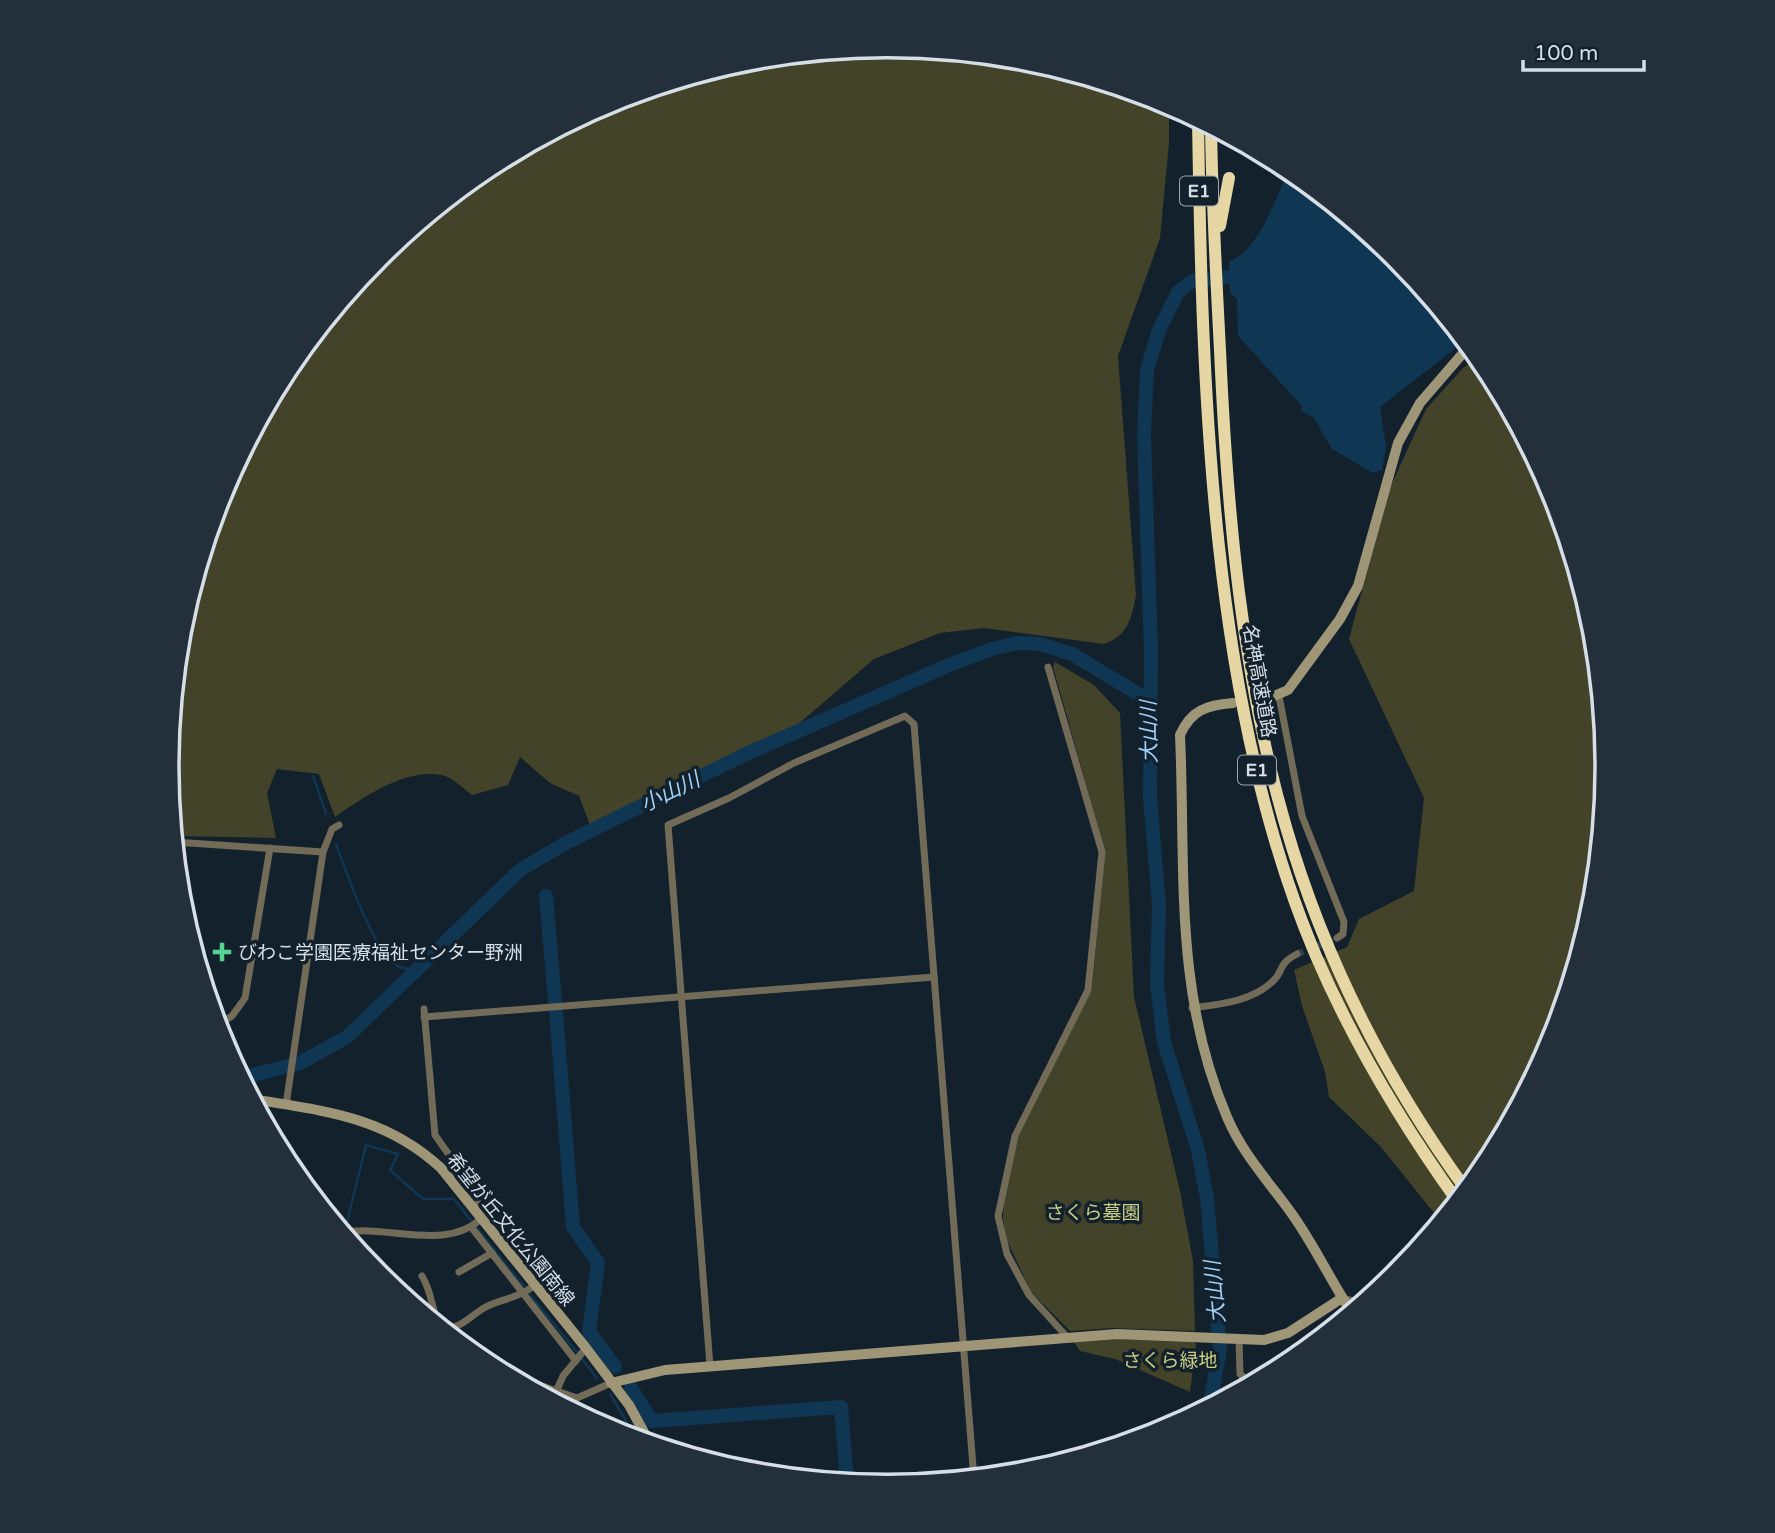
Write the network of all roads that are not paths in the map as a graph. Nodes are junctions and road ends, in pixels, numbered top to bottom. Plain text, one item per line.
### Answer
1 (1197, 129) edge
2 (1212, 137) edge
3 (1229, 178) dead end
4 (1216, 262) junction
5 (1463, 353) edge
6 (1048, 667) dead end
7 (1279, 696) junction
8 (1268, 699) dead end
9 (1233, 703) dead end
10 (339, 825) dead end
11 (183, 843) edge
12 (270, 848) junction
13 (323, 852) junction
14 (1337, 939) dead end
15 (1297, 954) tunnel mouth
16 (934, 977) junction
17 (681, 997) junction
18 (1192, 1008) junction
19 (226, 1020) edge
20 (263, 1101) edge
21 (286, 1105) junction
22 (1461, 1182) edge
23 (1453, 1194) edge
24 (474, 1208) junction
25 (482, 1218) junction
26 (472, 1228) junction
27 (353, 1231) edge
28 (492, 1253) junction
29 (459, 1272) dead end
30 (422, 1276) dead end
31 (535, 1285) junction
32 (523, 1295) junction
33 (1342, 1298) junction
34 (1353, 1301) edge
35 (1347, 1306) edge
36 (434, 1311) edge
37 (453, 1327) edge
38 (1068, 1338) junction
39 (1238, 1339) junction
40 (964, 1346) junction
41 (586, 1348) junction
42 (576, 1361) junction
43 (710, 1366) junction
44 (1245, 1378) edge
45 (611, 1383) junction
46 (550, 1389) edge
47 (555, 1391) junction
48 (644, 1432) edge
49 (973, 1470) edge

1 - 23 highway, 名神高速道路 / E1
2 - 4 highway, 名神高速道路 / E1
3 - 4 highway
4 - 22 highway, 名神高速道路 / E1
5 - 7 street
6 - 38 street
7 - 8 street
7 - 14 street
9 - 18 street
10 - 13 street
11 - 12 street
12 - 13 street
12 - 19 street
13 - 21 street
15 - 18 street
16 - 17 street
16 - 17 street
16 - 40 street
17 - 24 street
17 - 43 street
18 - 33 street
20 - 21 street, 希望が丘文化公園南線
21 - 24 street, 希望が丘文化公園南線
24 - 25 street, 希望が丘文化公園南線
25 - 26 street
25 - 31 street, 希望が丘文化公園南線
26 - 27 street
26 - 28 street
28 - 29 street
28 - 32 street
30 - 36 street
31 - 32 street
31 - 41 street, 希望が丘文化公園南線
32 - 37 street
32 - 42 street
33 - 34 street
33 - 35 street
33 - 39 street
38 - 39 street
38 - 40 street
39 - 44 street
40 - 43 street
40 - 49 street
41 - 42 street
41 - 45 street, 希望が丘文化公園南線
42 - 47 street
43 - 45 street
45 - 47 street
45 - 48 street, 希望が丘文化公園南線
46 - 47 street

